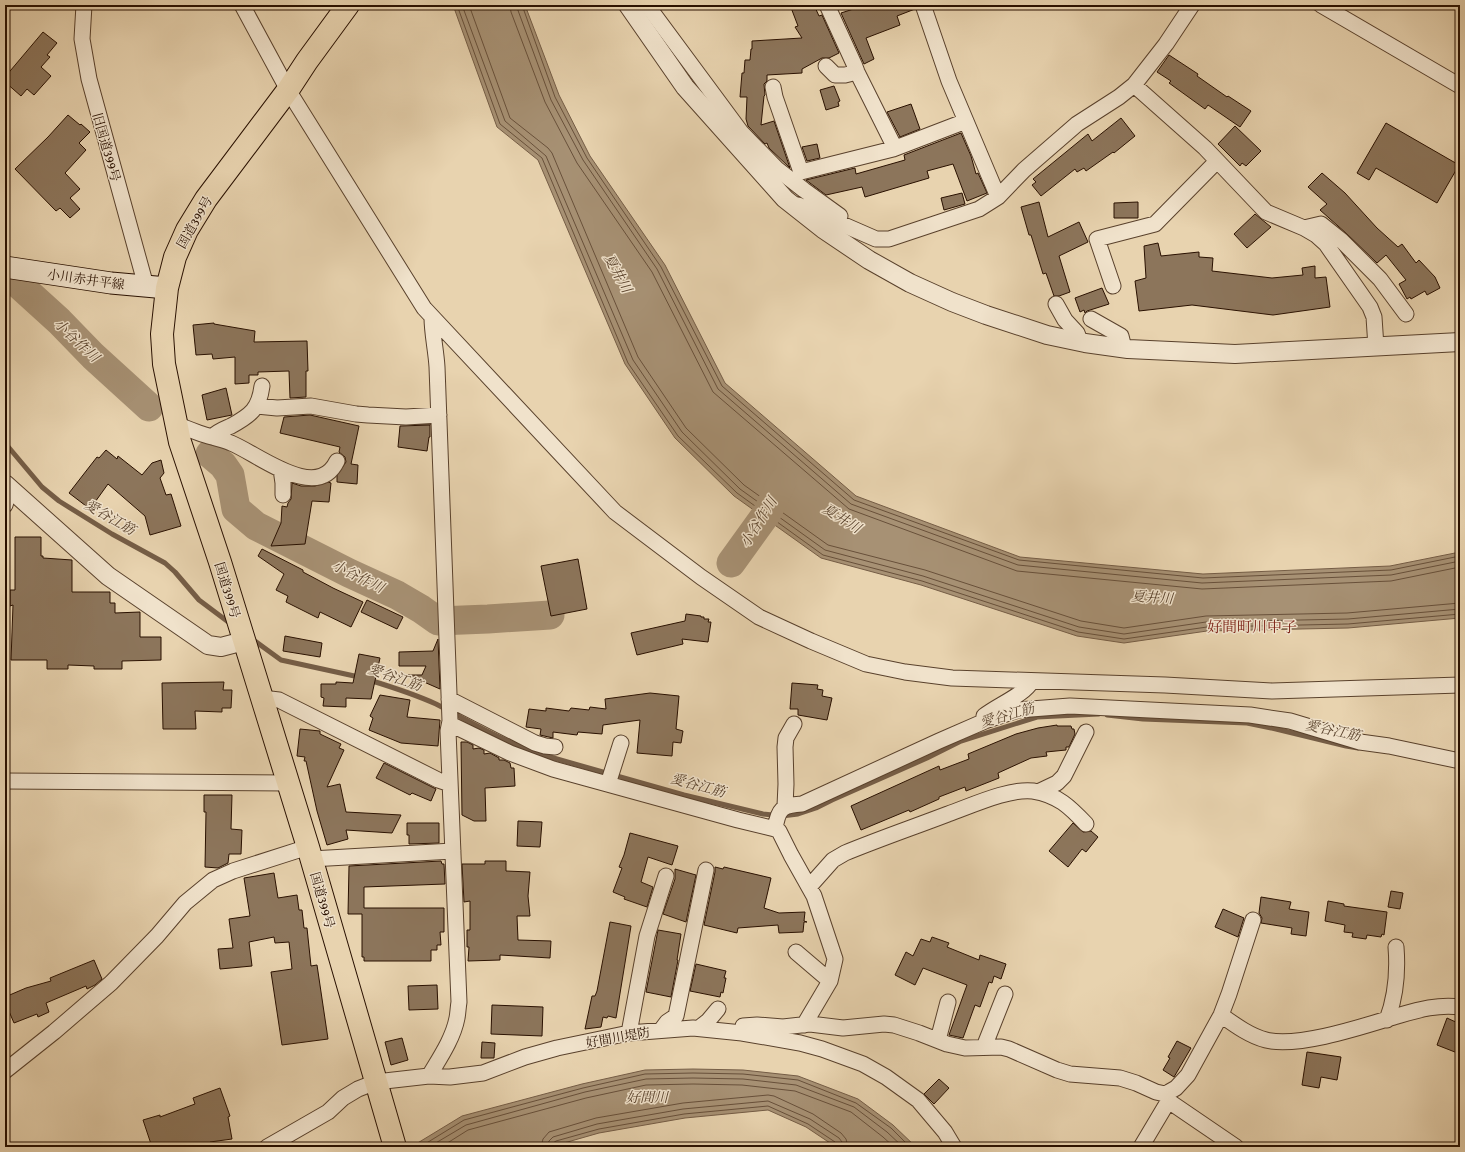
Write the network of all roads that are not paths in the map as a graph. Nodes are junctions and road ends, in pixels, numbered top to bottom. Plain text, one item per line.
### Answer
1 (84, 5) edge
2 (242, 5) edge
3 (348, 5) edge
4 (628, 5) edge
5 (647, 5) edge
6 (923, 5) edge
7 (1192, 5) edge
8 (1321, 5) edge
9 (832, 7) edge
10 (826, 66) dead end
11 (856, 72) junction
12 (1134, 85) junction
13 (1460, 86) edge
14 (773, 87) dead end
15 (288, 90) junction
16 (966, 121) junction
17 (895, 148) junction
18 (1217, 161) junction
19 (998, 197) junction
20 (785, 199) junction
21 (1304, 228) junction
22 (856, 230) junction
23 (5, 267) edge
24 (1113, 286) dead end
25 (156, 287) junction
26 (1056, 304) dead end
27 (1406, 314) dead end
28 (432, 316) junction
29 (1091, 319) dead end
30 (1080, 341) junction
31 (1460, 342) edge
32 (1376, 347) junction
33 (1124, 348) junction
34 (262, 386) dead end
35 (257, 406) junction
36 (439, 415) junction
37 (176, 424) junction
38 (212, 437) junction
39 (337, 461) dead end
40 (281, 469) junction
41 (7, 493) edge
42 (283, 495) dead end
43 (244, 641) junction
44 (1032, 681) junction
45 (1460, 686) edge
46 (262, 698) junction
47 (449, 699) junction
48 (450, 722) junction
49 (794, 724) dead end
50 (977, 725) junction
51 (1086, 732) dead end
52 (621, 743) dead end
53 (556, 747) dead end
54 (1460, 761) edge
55 (5, 781) edge
56 (288, 783) junction
57 (450, 784) junction
58 (608, 784) junction
59 (1038, 792) junction
60 (785, 806) junction
61 (1086, 824) dead end
62 (775, 829) junction
63 (453, 851) junction
64 (310, 853) junction
65 (706, 870) dead end
66 (666, 876) dead end
67 (809, 887) junction
68 (1253, 920) dead end
69 (1396, 947) dead end
70 (796, 952) dead end
71 (830, 981) junction
72 (1005, 994) dead end
73 (948, 1002) dead end
74 (1460, 1007) edge
75 (718, 1009) dead end
76 (1221, 1015) junction
77 (1387, 1020) junction
78 (804, 1025) junction
79 (699, 1028) junction
80 (661, 1030) junction
81 (727, 1031) junction
82 (629, 1033) junction
83 (938, 1040) junction
84 (984, 1047) junction
85 (12, 1060) edge
86 (5, 1071) edge
87 (429, 1076) junction
88 (376, 1082) junction
89 (1167, 1097) junction
90 (267, 1147) edge
91 (395, 1147) edge
92 (954, 1147) edge
93 (1142, 1147) edge
94 (1236, 1147) edge

1 - 25 street, 旧国道399号
2 - 15 street
3 - 15 highway, 国道399号
4 - 20 street
5 - 22 street
6 - 16 street
7 - 12 street
8 - 13 street
9 - 11 street
10 - 11 street
11 - 17 street
12 - 18 street
12 - 19 street
14 - 17 street
15 - 25 highway, 国道399号
15 - 28 street
16 - 17 street
16 - 19 street
18 - 21 street
18 - 24 street
19 - 22 street
20 - 22 street
20 - 30 street
21 - 27 street
21 - 32 street
23 - 25 main road, 小川赤井平線
25 - 37 highway, 国道399号
26 - 30 street
28 - 36 street
28 - 44 street
29 - 33 street
30 - 33 street
31 - 32 street
32 - 33 street
34 - 35 street
35 - 36 street
35 - 38 street
36 - 47 street
37 - 38 street
37 - 43 highway, 国道399号
38 - 40 street
39 - 40 street
40 - 42 street
41 - 43 street
43 - 46 highway, 国道399号
44 - 45 street
44 - 50 street
46 - 56 highway, 国道399号
46 - 57 street
47 - 48 street
47 - 53 street
48 - 57 street
48 - 58 street
49 - 60 street
50 - 54 street
50 - 60 street
51 - 59 street
52 - 58 street
55 - 56 street
56 - 64 highway, 国道399号
57 - 63 street
58 - 62 street
59 - 61 street
59 - 67 street
60 - 62 street
62 - 67 street
63 - 64 street
63 - 87 street
64 - 85 street
64 - 88 highway, 国道399号
65 - 80 street
66 - 82 street
67 - 71 street
68 - 76 street
69 - 77 street
70 - 71 street
71 - 78 street
72 - 84 street
73 - 83 street
74 - 77 street
75 - 79 street
76 - 77 street
76 - 89 street
78 - 81 street
78 - 83 street
79 - 80 street, 好間川堤防
79 - 81 street, 好間川堤防
80 - 82 street, 好間川堤防
81 - 92 street, 好間川堤防
82 - 87 street, 好間川堤防
83 - 84 street
84 - 89 street
85 - 86 street
87 - 88 street, 好間川堤防
88 - 90 street, 好間川堤防
88 - 91 highway, 国道399号
89 - 93 street
89 - 94 street

